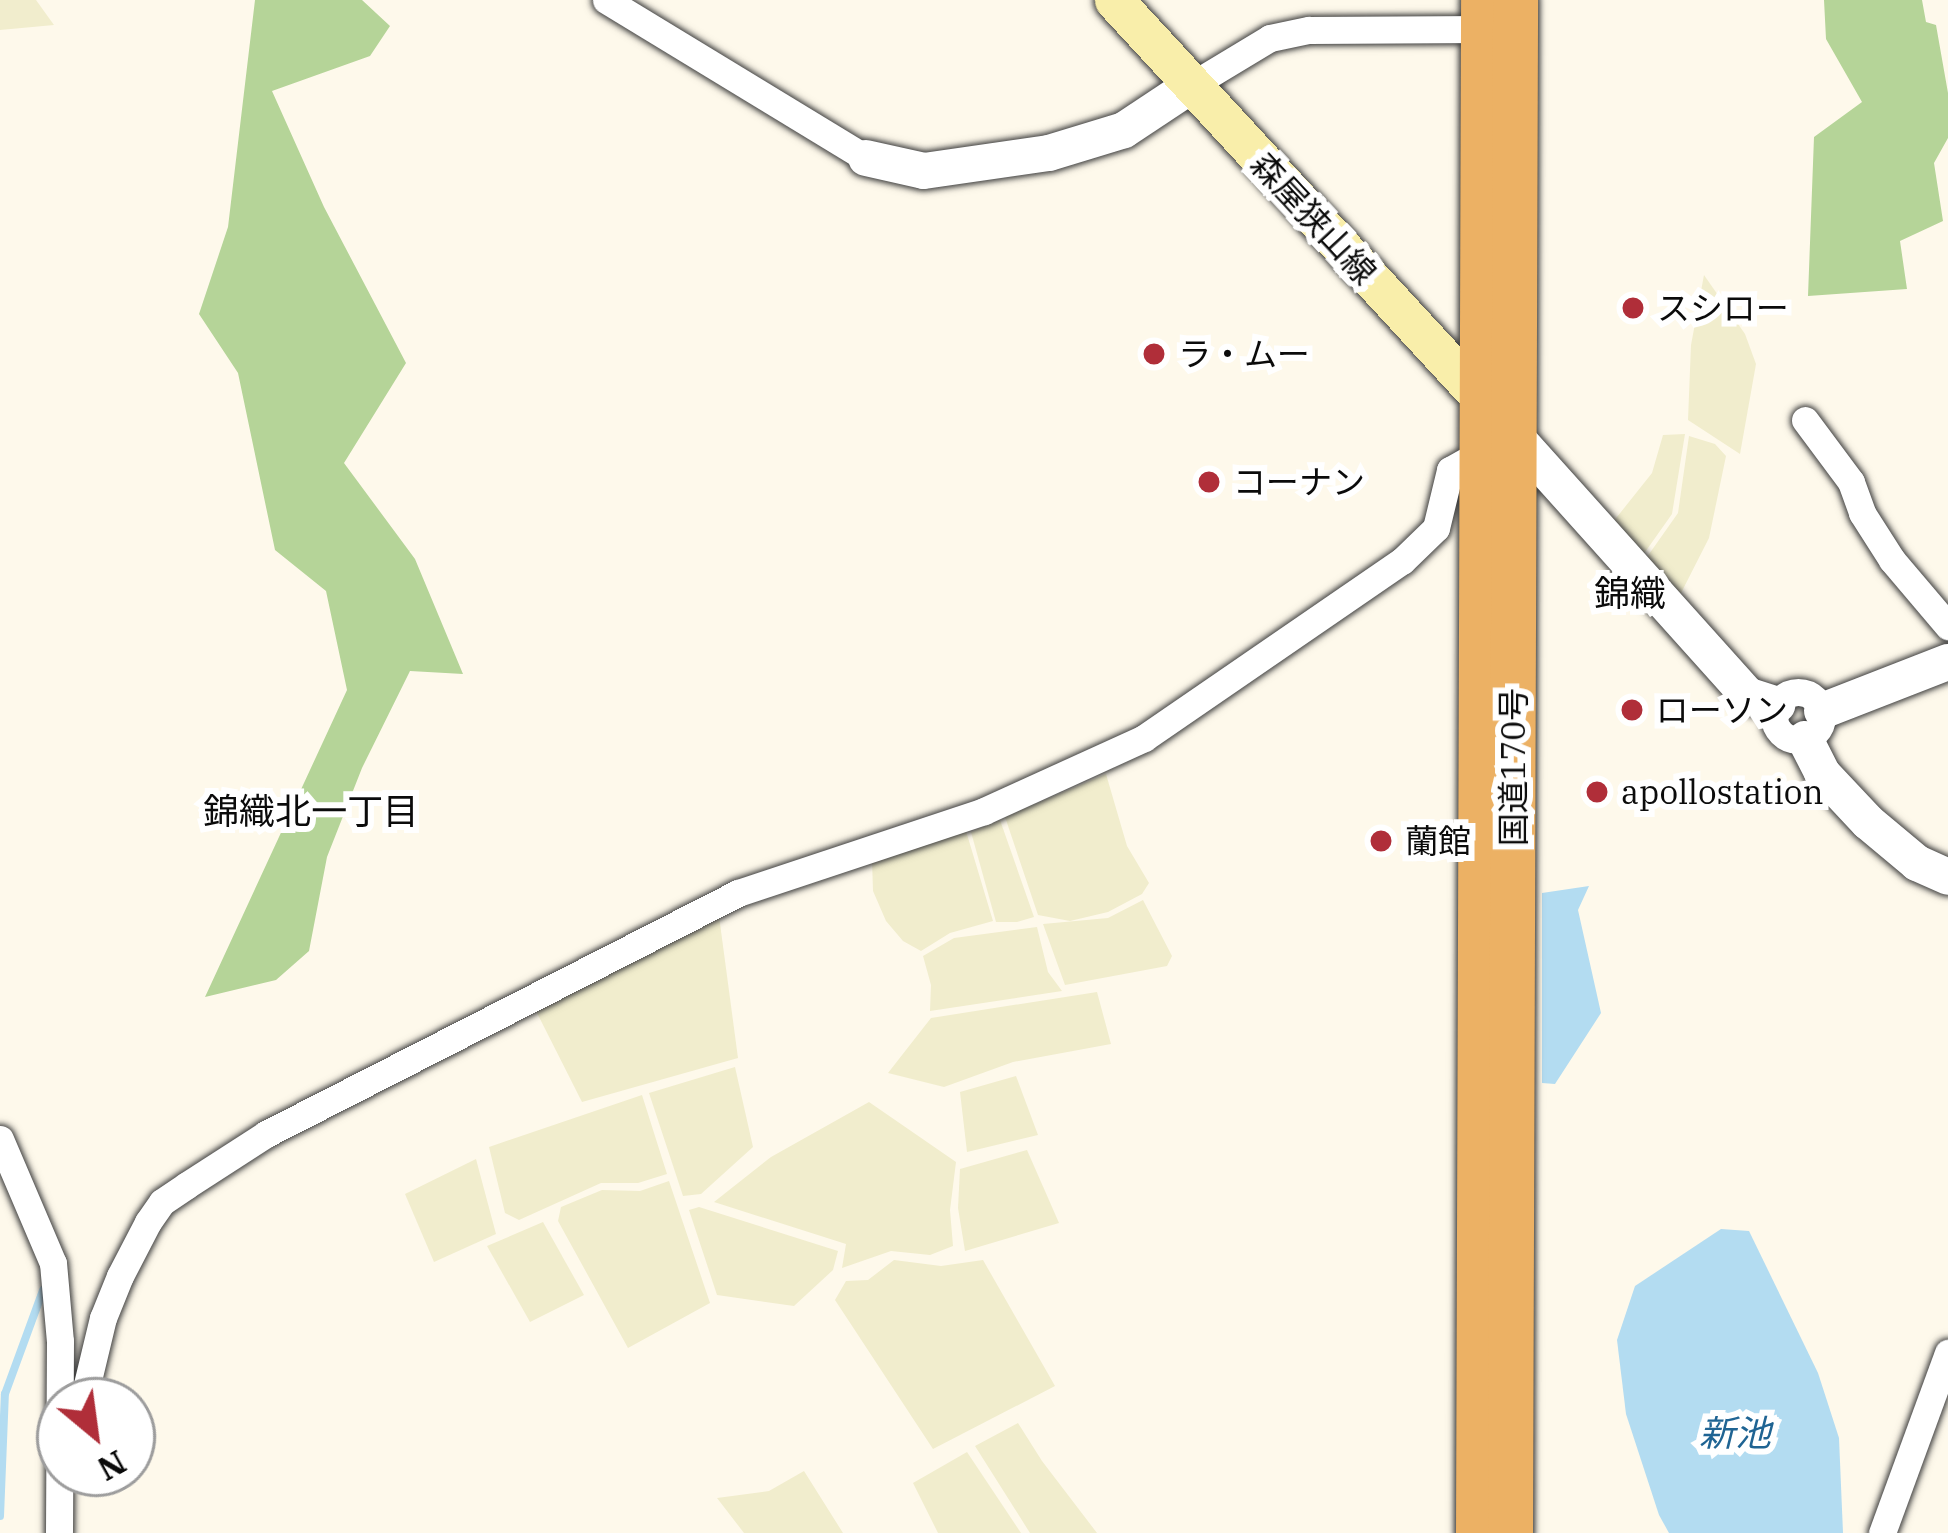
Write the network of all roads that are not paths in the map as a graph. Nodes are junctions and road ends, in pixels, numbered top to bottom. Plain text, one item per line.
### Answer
1 (605, 0) edge
2 (1114, 0) edge
3 (1493, 10) edge
4 (1192, 86) junction
5 (866, 158) joint
6 (1481, 398) junction
7 (1805, 420) dead end
8 (1497, 444) junction
9 (1948, 626) edge
10 (1948, 662) edge
11 (1777, 705) junction
12 (1814, 725) junction
13 (1948, 877) edge
14 (0, 1139) edge
15 (13, 1205) edge
16 (1511, 1244) junction
17 (1478, 1311) junction
18 (1948, 1353) edge
19 (60, 1377) edge
20 (89, 1377) edge
21 (62, 1497) edge
22 (59, 1533) edge
23 (1454, 1533) edge
24 (1478, 1533) edge
25 (1510, 1533) edge
26 (1536, 1533) edge
27 (1882, 1533) edge

1 - 5 street
2 - 4 main road, 森屋狭山線
3 - 4 street
3 - 6 highway, 国道170号
3 - 8 highway, 国道170号
4 - 5 street
4 - 6 main road, 森屋狭山線
6 - 8 highway, 国道170号
7 - 9 street
8 - 11 street
8 - 16 highway, 国道170号
8 - 17 highway, 国道170号
8 - 20 street
10 - 12 street
11 - 12 street
11 - 12 street
12 - 13 street
14 - 15 street
15 - 19 street
16 - 25 highway, 国道170号
16 - 26 highway
17 - 23 highway
17 - 24 highway, 国道170号
18 - 27 street
21 - 22 street

